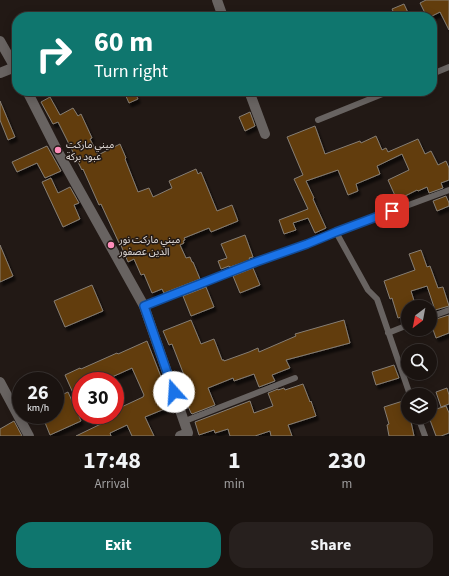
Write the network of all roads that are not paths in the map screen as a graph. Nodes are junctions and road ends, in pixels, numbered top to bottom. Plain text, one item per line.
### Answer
1 (217, 0) edge
2 (221, 12) edge
3 (0, 41) edge
4 (12, 62) edge
5 (449, 67) edge
6 (12, 70) edge
7 (437, 72) edge
8 (0, 73) edge
9 (30, 96) edge
10 (251, 96) edge
11 (378, 96) edge
12 (318, 120) dead end
13 (266, 134) dead end
14 (449, 190) edge
15 (336, 232) junction
16 (144, 306) junction
17 (449, 310) edge
18 (437, 314) edge
19 (401, 328) edge
20 (388, 333) junction
21 (295, 378) dead end
22 (0, 382) edge
23 (408, 388) edge
24 (184, 421) junction
25 (421, 424) edge
26 (186, 435) edge
27 (29, 436) edge
28 (425, 436) edge

1 - 2 street
3 - 4 street
5 - 7 lane
6 - 8 street
9 - 16 street
10 - 13 street
11 - 12 lane
14 - 15 lane
15 - 16 lane
15 - 20 lane
16 - 24 street
17 - 18 lane
19 - 20 lane
20 - 23 lane
21 - 24 lane
22 - 27 street
24 - 26 street
25 - 28 lane

